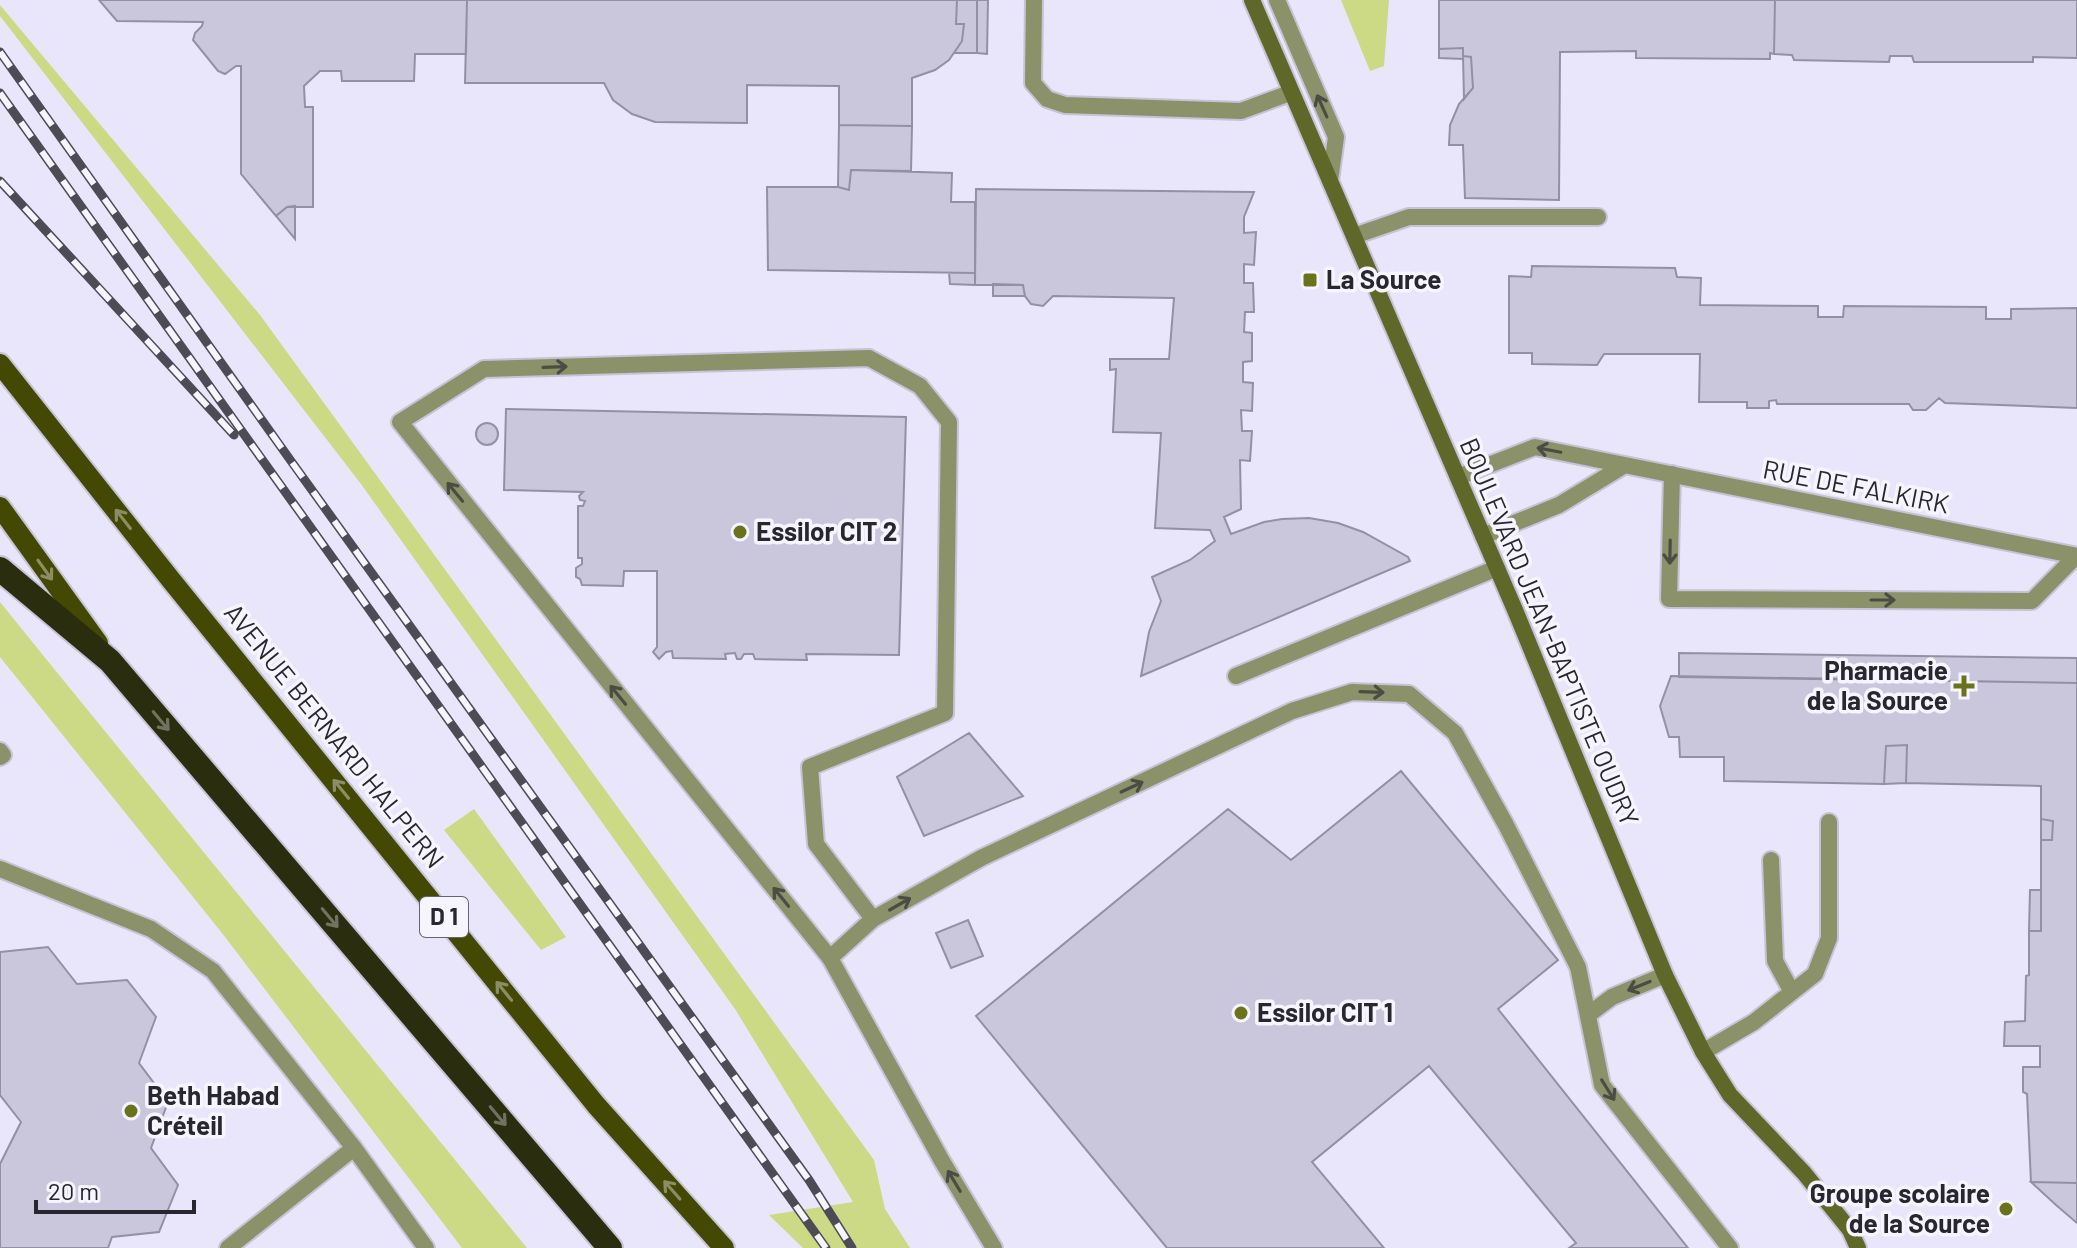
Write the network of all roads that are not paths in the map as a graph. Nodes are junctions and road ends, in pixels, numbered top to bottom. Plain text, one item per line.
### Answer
1 (1034, 0) edge
2 (1252, 0) edge
3 (1277, 0) edge
4 (1290, 93) junction
5 (1330, 181) junction
6 (1598, 217) dead end
7 (1354, 236) junction
8 (0, 364) edge
9 (1625, 465) junction
10 (1672, 474) junction
11 (1458, 477) junction
12 (0, 507) edge
13 (1483, 536) junction
14 (2077, 556) edge
15 (1497, 568) junction
16 (0, 569) edge
17 (110, 661) junction
18 (1236, 676) dead end
19 (0, 751) edge
20 (0, 757) edge
21 (1829, 822) dead end
22 (1771, 860) dead end
23 (0, 869) edge
24 (873, 919) junction
25 (830, 958) junction
26 (1665, 975) junction
27 (1792, 992) junction
28 (1588, 1015) junction
29 (1703, 1052) junction
30 (354, 1148) junction
31 (228, 1248) edge
32 (426, 1248) edge
33 (610, 1248) edge
34 (724, 1248) edge
35 (994, 1248) edge
36 (1730, 1248) edge
37 (1858, 1248) edge

1 - 4 street
2 - 4 street, BOULEVARD JEAN-BAPTISTE OUDRY
5 -> 3 street
4 - 5 street, BOULEVARD JEAN-BAPTISTE OUDRY
5 - 7 street, BOULEVARD JEAN-BAPTISTE OUDRY
6 - 7 street
7 - 11 street, BOULEVARD JEAN-BAPTISTE OUDRY
34 -> 8 main road, AVENUE BERNARD HALPERN / D 1
9 - 10 street, RUE DE FALKIRK
9 -> 11 street, RUE DE FALKIRK
9 - 13 street
10 - 14 street, RUE DE FALKIRK
10 -> 14 street
11 - 13 street, BOULEVARD JEAN-BAPTISTE OUDRY
12 -> 17 main road
13 - 15 street, BOULEVARD JEAN-BAPTISTE OUDRY
15 - 18 street
15 - 26 street, BOULEVARD JEAN-BAPTISTE OUDRY
16 - 17 highway
17 -> 33 highway
19 - 20 street
21 - 27 street
22 - 27 street
23 - 30 street
24 - 25 street
25 -> 24 street
24 -> 28 street
35 -> 25 street
26 -> 28 street
26 - 29 street, BOULEVARD JEAN-BAPTISTE OUDRY
27 - 29 street
28 -> 36 street
29 - 37 street, BOULEVARD JEAN-BAPTISTE OUDRY
30 - 31 street
30 - 32 street

